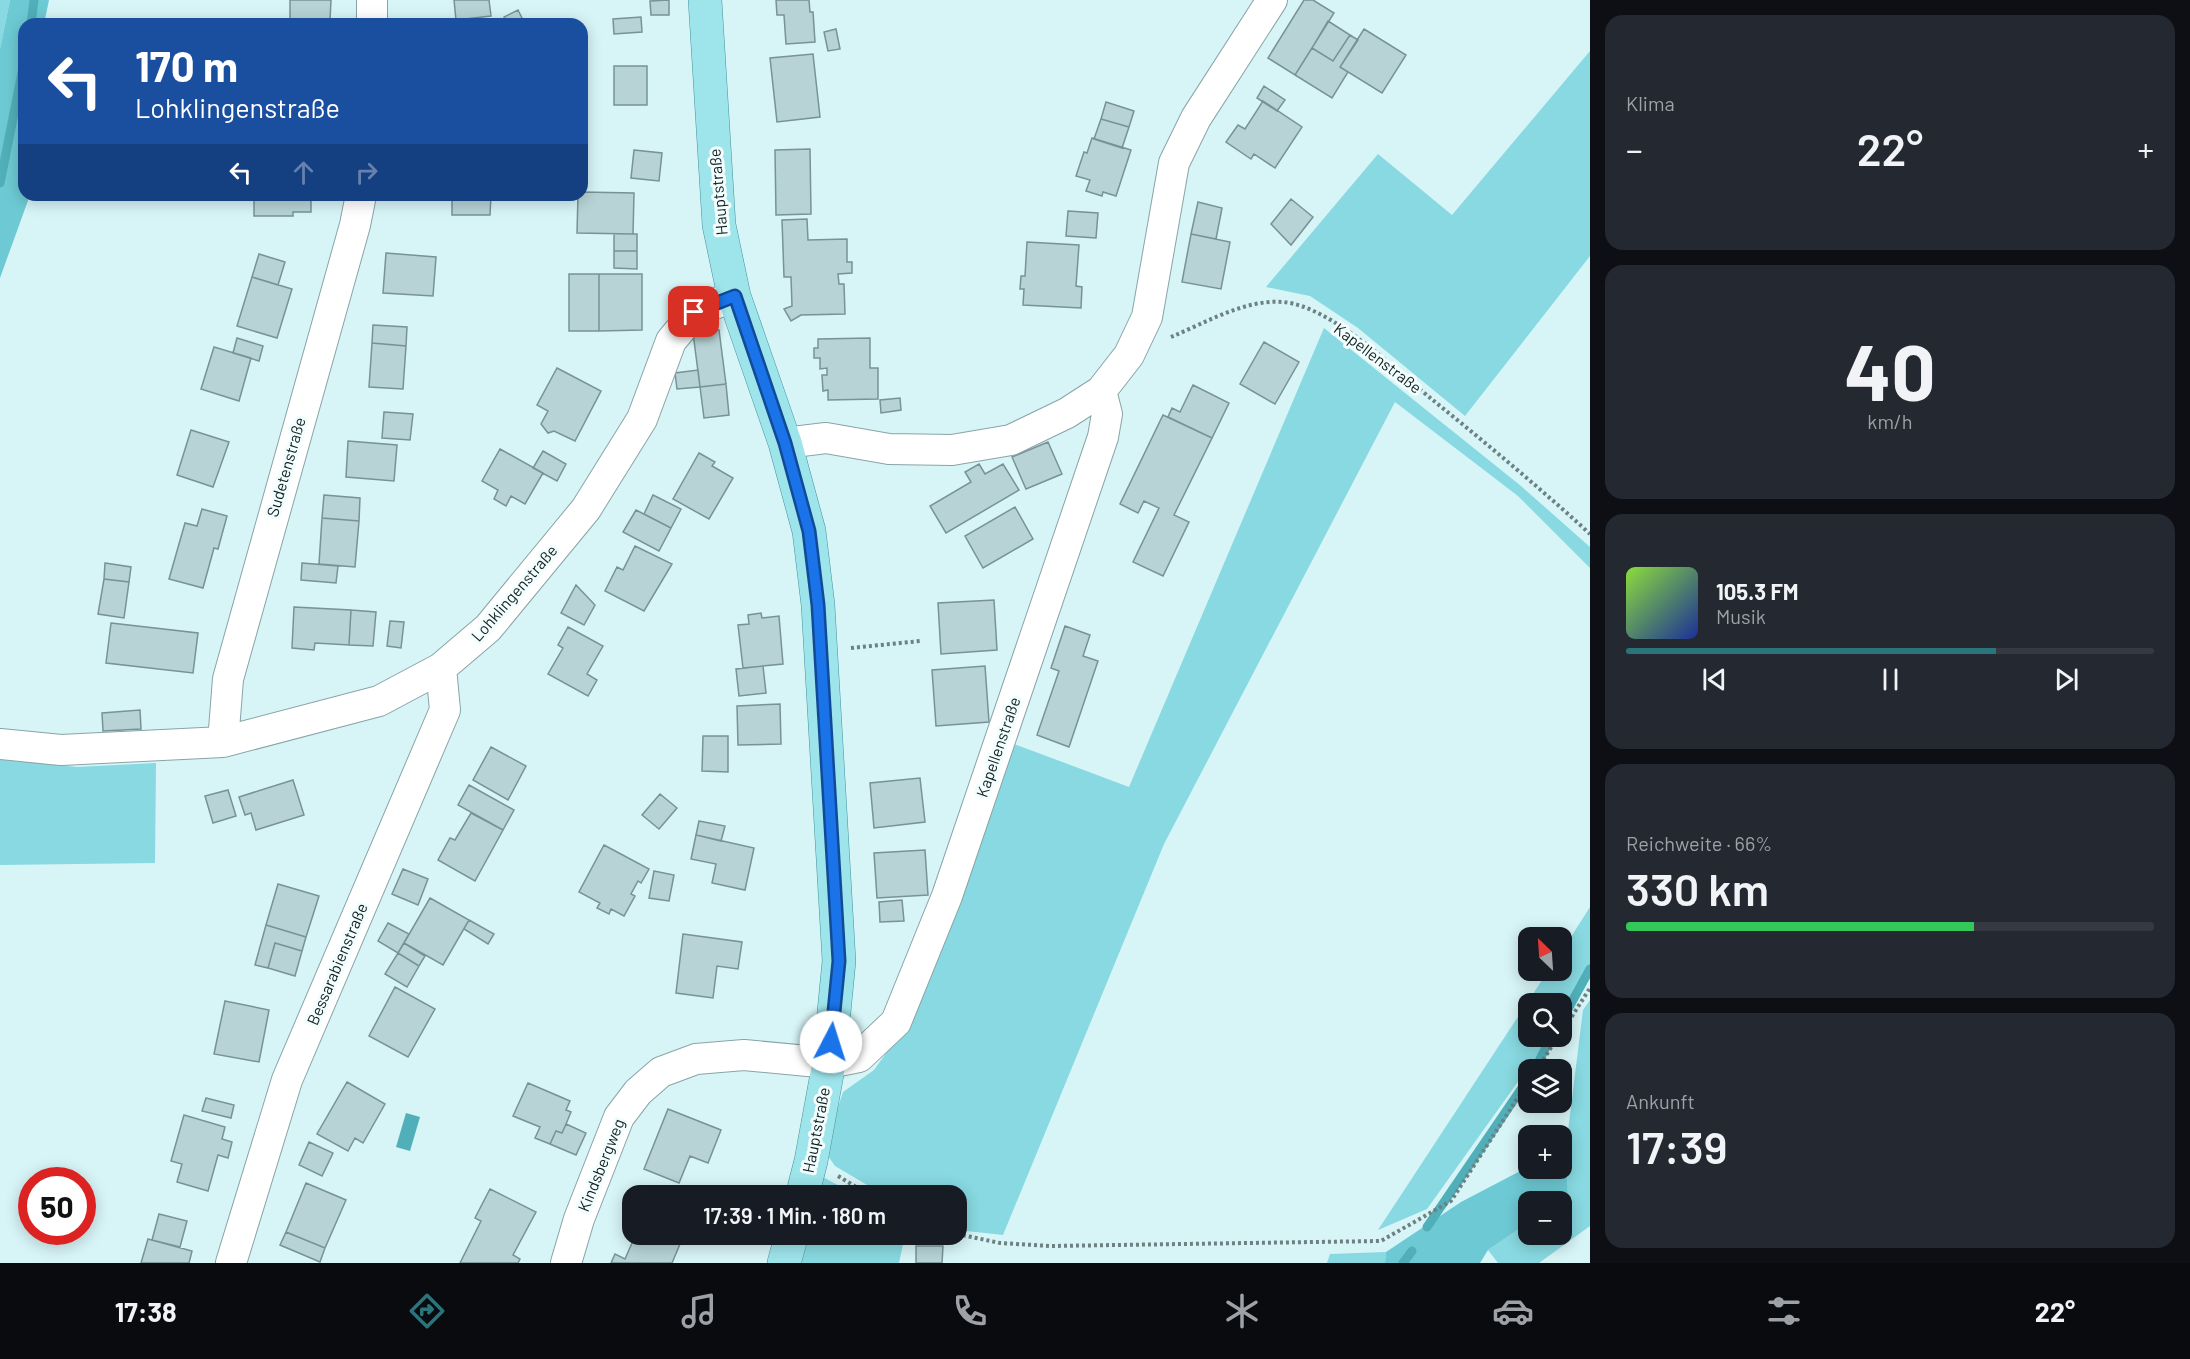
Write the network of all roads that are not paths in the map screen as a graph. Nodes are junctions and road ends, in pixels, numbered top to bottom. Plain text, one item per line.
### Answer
1 (372, 0) edge
2 (705, 0) edge
3 (1272, 0) edge
4 (372, 18) edge
5 (360, 201) edge
6 (735, 296) junction
7 (1101, 391) junction
8 (785, 443) junction
9 (441, 668) junction
10 (223, 742) junction
11 (0, 744) edge
12 (830, 1063) junction
13 (804, 1185) edge
14 (789, 1245) edge
15 (231, 1263) edge
16 (566, 1263) edge
17 (784, 1263) edge

1 - 4 street
2 - 6 main road, Hauptstraße
3 - 7 street
5 - 10 street, Sudetenstraße
6 - 8 main road, Hauptstraße
6 - 9 street, Lohklingenstraße
7 - 8 street
7 - 12 street, Kapellenstraße
8 - 12 main road, Hauptstraße
9 - 10 street, Lohklingenstraße
9 - 15 street, Bessarabienstraße
10 - 11 street, Lohklingenstraße
12 - 13 main road, Hauptstraße
12 - 16 street, Kindsbergweg
14 - 17 main road

